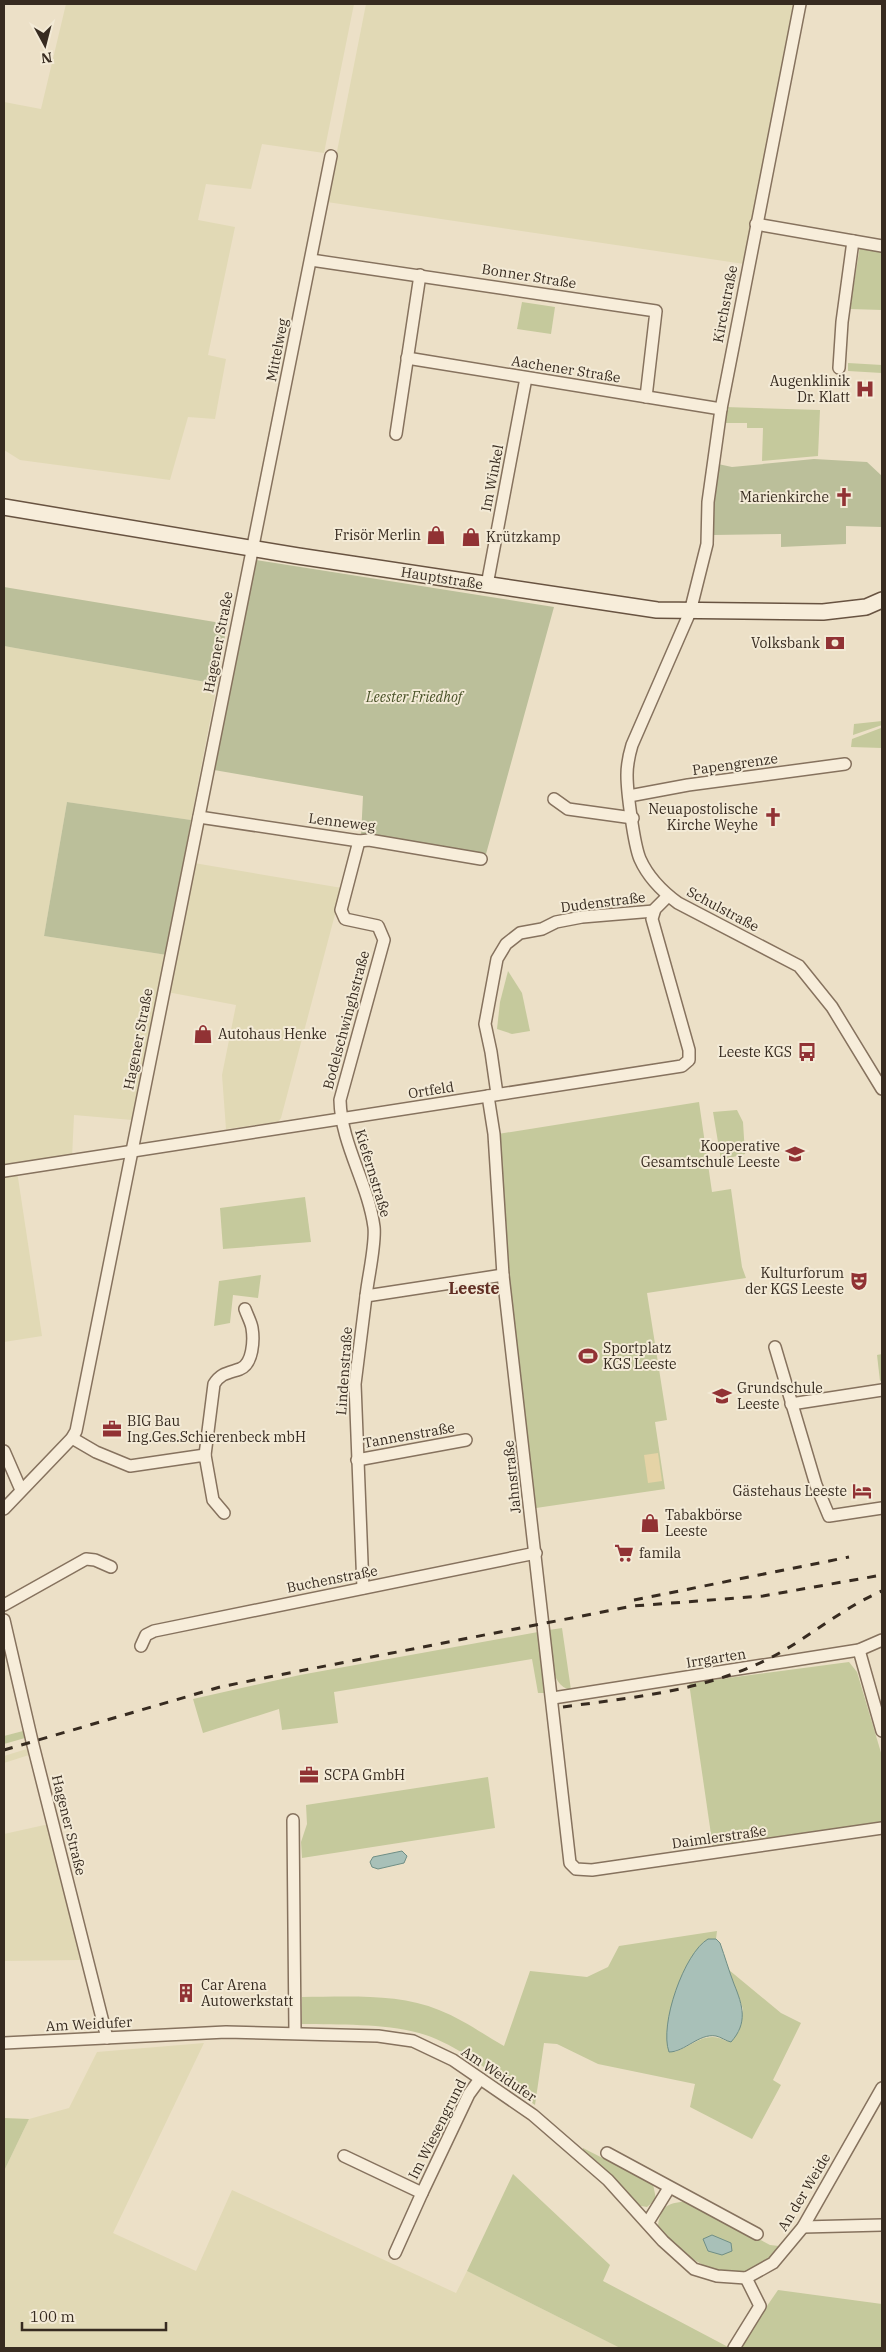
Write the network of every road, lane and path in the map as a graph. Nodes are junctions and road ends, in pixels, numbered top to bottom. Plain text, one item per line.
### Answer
1 (800, 4) edge
2 (331, 156) dead end
3 (756, 224) junction
4 (853, 241) junction
5 (882, 246) edge
6 (310, 260) junction
7 (420, 275) junction
8 (407, 358) junction
9 (839, 368) dead end
10 (526, 378) junction
11 (646, 397) junction
12 (721, 409) junction
13 (396, 434) dead end
14 (4, 507) edge
15 (252, 549) junction
16 (486, 585) junction
17 (882, 600) edge
18 (690, 612) junction
19 (845, 764) dead end
20 (629, 796) junction
21 (554, 799) dead end
22 (199, 817) junction
23 (633, 818) junction
24 (359, 841) junction
25 (481, 859) dead end
26 (668, 896) junction
27 (654, 911) junction
28 (882, 1089) edge
29 (492, 1095) junction
30 (340, 1120) junction
31 (132, 1151) junction
32 (4, 1171) edge
33 (503, 1275) junction
34 (366, 1296) junction
35 (245, 1309) dead end
36 (775, 1347) dead end
37 (882, 1390) edge
38 (791, 1404) junction
39 (72, 1438) junction
40 (466, 1440) dead end
41 (4, 1451) edge
42 (205, 1456) junction
43 (357, 1460) junction
44 (21, 1490) junction
45 (882, 1508) edge
46 (4, 1509) edge
47 (224, 1513) dead end
48 (536, 1553) junction
49 (111, 1567) dead end
50 (363, 1588) junction
51 (4, 1605) edge
52 (4, 1620) edge
53 (882, 1640) edge
54 (141, 1646) dead end
55 (860, 1650) junction
56 (553, 1698) junction
57 (882, 1731) edge
58 (293, 1820) dead end
59 (882, 1828) edge
60 (569, 1855) joint
61 (295, 2033) junction
62 (107, 2038) junction
63 (4, 2043) edge
64 (480, 2078) junction
65 (882, 2088) edge
66 (607, 2153) dead end
67 (344, 2156) dead end
68 (669, 2188) junction
69 (422, 2193) junction
70 (648, 2222) junction
71 (882, 2225) edge
72 (803, 2227) junction
73 (757, 2234) dead end
74 (395, 2253) dead end
75 (746, 2278) junction
76 (734, 2348) edge

1 - 3 street, Kirchstraße
2 - 6 street, Mittelweg
3 - 4 street
3 - 12 street, Kirchstraße
4 - 5 street
4 - 9 street
6 - 7 street, Bonner Straße
6 - 15 street, Mittelweg
7 - 8 street
7 - 11 street, Bonner Straße
8 - 10 street, Aachener Straße
8 - 13 street
10 - 11 street, Aachener Straße
10 - 16 street, Im Winkel
11 - 12 street, Aachener Straße
12 - 18 street, Kirchstraße
14 - 15 main road, Hauptstraße
15 - 16 main road, Hauptstraße
15 - 22 street, Hagener Straße
16 - 18 main road, Hauptstraße
17 - 18 main road, Hauptstraße
18 - 20 street, Schulstraße
19 - 20 street, Papengrenze
20 - 23 street, Schulstraße
21 - 23 street
22 - 24 street, Lenneweg
22 - 31 street, Hagener Straße
23 - 26 street, Schulstraße
24 - 25 street, Lenneweg
24 - 30 street, Bodelschwinghstraße
26 - 27 street
26 - 28 street, Schulstraße
27 - 29 street, Dudenstraße
27 - 29 street, Ortfeld
29 - 30 street, Ortfeld
29 - 33 street, Jahnstraße
30 - 31 street, Ortfeld
30 - 34 street, Kiefernstraße
31 - 32 street, Ortfeld
31 - 39 street, Hagener Straße
33 - 34 street
33 - 48 street, Jahnstraße
34 - 43 street, Lindenstraße
35 - 42 street
36 - 38 street
37 - 38 street
38 - 45 street
39 - 42 street
39 - 44 street
40 - 43 street, Tannenstraße
41 - 44 street
42 - 47 street
43 - 50 street, Lindenstraße
44 - 46 street
48 - 50 street, Buchenstraße
48 - 56 street, Jahnstraße
49 - 51 street
50 - 54 street, Buchenstraße
52 - 62 street, Hagener Straße
53 - 55 street, Irrgarten
55 - 56 street, Irrgarten
55 - 57 street
56 - 60 street, Jahnstraße
58 - 61 street
59 - 60 street, Daimlerstraße
61 - 62 street, Am Weidufer
61 - 64 street, Am Weidufer
62 - 63 street, Am Weidufer
64 - 69 street, Im Wiesengrund
64 - 70 street, Am Weidufer
65 - 72 street, An der Weide
66 - 68 street
67 - 69 street, Im Wiesengrund
68 - 70 street
68 - 73 street
69 - 74 street, Im Wiesengrund
70 - 75 street, Am Weidufer
71 - 72 street
72 - 75 street, An der Weide
75 - 76 street

